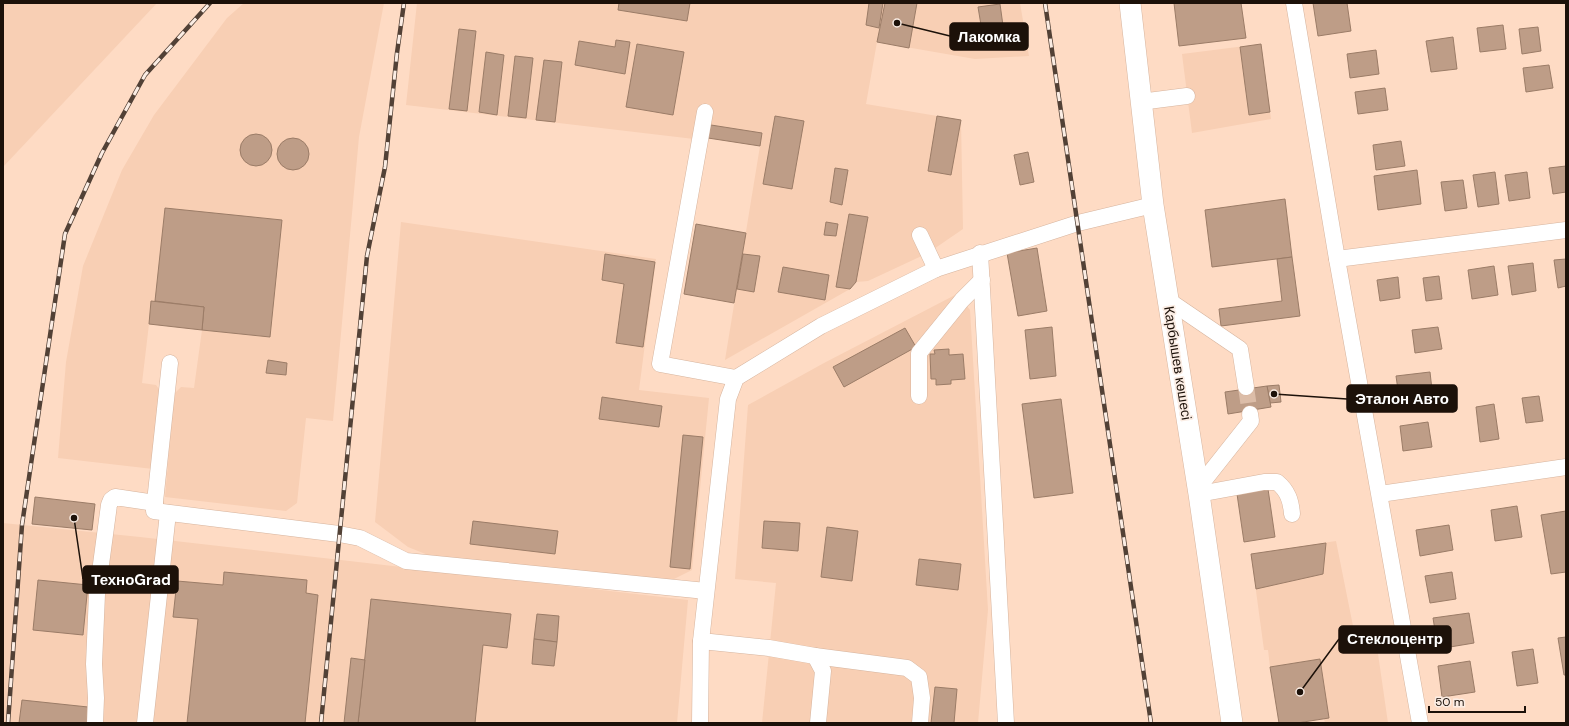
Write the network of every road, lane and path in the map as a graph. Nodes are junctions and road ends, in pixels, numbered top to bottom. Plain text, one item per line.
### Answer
1 (1130, 3) edge
2 (1294, 3) edge
3 (1187, 96) dead end
4 (1140, 102) junction
5 (705, 112) dead end
6 (1153, 205) junction
7 (1566, 230) edge
8 (920, 235) dead end
9 (980, 253) junction
10 (1337, 259) junction
11 (936, 269) junction
12 (982, 280) junction
13 (1168, 300) junction
14 (170, 363) dead end
15 (736, 378) junction
16 (1246, 387) tunnel mouth
17 (920, 396) dead end
18 (1250, 414) tunnel mouth
19 (1566, 467) edge
20 (1199, 491) junction
21 (1380, 494) junction
22 (159, 509) junction
23 (1292, 514) dead end
24 (706, 590) junction
25 (701, 641) junction
26 (815, 656) junction
27 (95, 723) edge
28 (145, 723) edge
29 (700, 723) edge
30 (818, 723) edge
31 (920, 723) edge
32 (1006, 723) edge
33 (1232, 723) edge
34 (1420, 723) edge

1 - 4 main road, Карбышев көшесі
2 - 10 street
3 - 4 street
4 - 6 main road, Карбышев көшесі
5 - 15 street
6 - 9 street
6 - 13 main road, Карбышев көшесі
7 - 10 street
8 - 11 street
9 - 11 street
9 - 12 street
10 - 21 street
11 - 15 street
12 - 17 street
12 - 32 street
13 - 16 street
13 - 20 main road, Карбышев көшесі
14 - 22 street
15 - 24 street
18 - 20 street
19 - 21 street
20 - 23 street
20 - 33 main road, Карбышев көшесі
21 - 34 street
22 - 24 street
22 - 27 street
22 - 28 street
24 - 25 street
25 - 26 street
25 - 29 street
26 - 30 street
26 - 31 street

